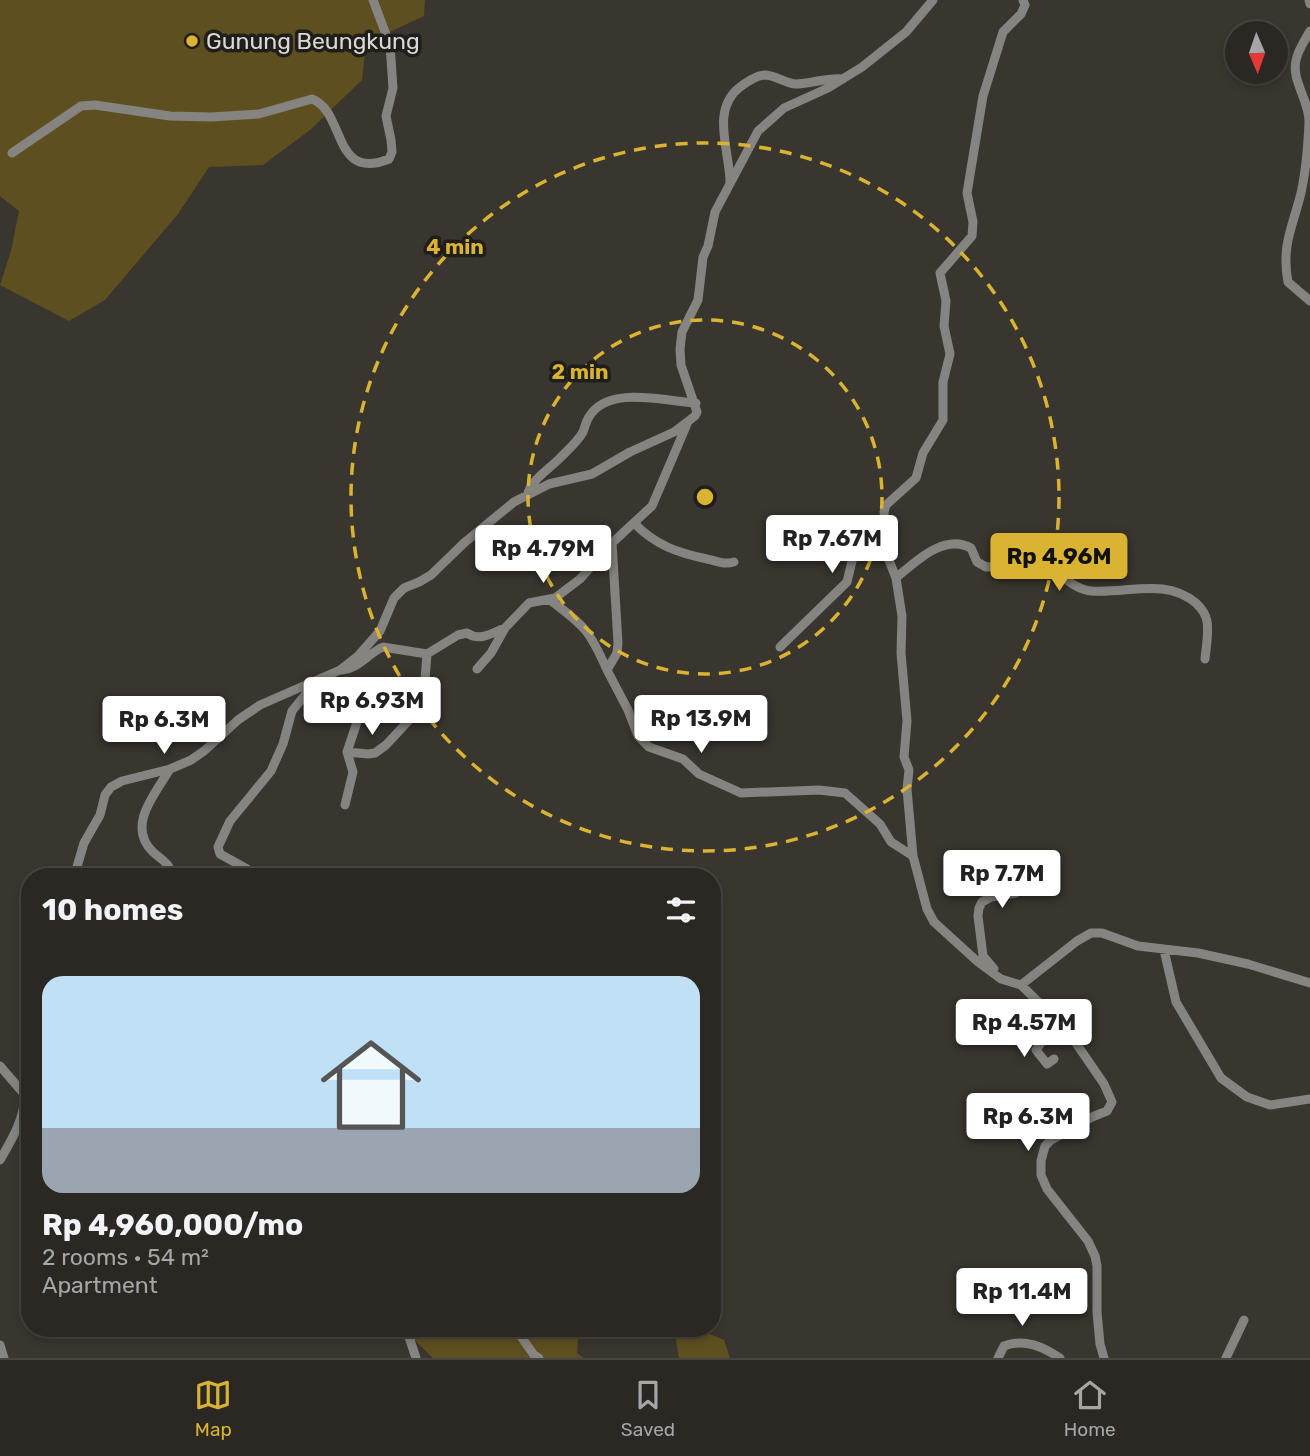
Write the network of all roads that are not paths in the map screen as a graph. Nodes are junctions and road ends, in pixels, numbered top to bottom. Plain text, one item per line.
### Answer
1 (373, 0) edge
2 (933, 0) edge
3 (1023, 0) edge
4 (1310, 31) edge
5 (843, 79) junction
6 (12, 153) dead end
7 (730, 183) junction
8 (1310, 301) edge
9 (696, 403) junction
10 (687, 423) junction
11 (527, 496) junction
12 (634, 523) junction
13 (884, 524) junction
14 (612, 543) junction
15 (734, 562) dead end
16 (896, 578) junction
17 (550, 600) junction
18 (505, 628) junction
19 (780, 647) dead end
20 (427, 654) junction
21 (1205, 659) dead end
22 (477, 669) dead end
23 (340, 670) junction
24 (607, 670) junction
25 (315, 682) junction
26 (357, 722) dead end
27 (347, 752) junction
28 (170, 769) junction
29 (345, 805) dead end
30 (913, 856) junction
31 (1038, 859) dead end
32 (78, 868) edge
33 (169, 868) edge
34 (245, 868) edge
35 (1164, 950) junction
36 (1001, 979) junction
37 (1310, 983) edge
38 (1021, 985) junction
39 (1056, 1021) junction
40 (1055, 1059) dead end
41 (0, 1066) edge
42 (21, 1090) edge
43 (1310, 1099) edge
44 (21, 1119) edge
45 (0, 1160) edge
46 (1244, 1320) dead end
47 (409, 1337) edge
48 (521, 1337) edge
49 (0, 1345) edge
50 (4, 1358) edge
51 (416, 1358) edge
52 (540, 1358) edge
53 (998, 1358) edge
54 (1060, 1358) edge
55 (1104, 1358) edge
56 (1226, 1358) edge

1 - 6 street
2 - 5 street
3 - 13 street
4 - 8 street
5 - 7 street
5 - 7 street
7 - 9 street
9 - 10 street
9 - 11 street
10 - 11 street
10 - 12 street
11 - 23 street
12 - 14 street
12 - 15 street
13 - 16 street
13 - 19 street
14 - 17 street
14 - 24 street
16 - 21 street
16 - 30 street
17 - 18 street
17 - 24 street
18 - 20 street
18 - 22 street
20 - 23 street
20 - 27 street
23 - 25 street
24 - 30 street
25 - 28 street
25 - 34 street
26 - 27 street
27 - 29 street
28 - 32 street
28 - 33 street
30 - 36 street
31 - 36 street
35 - 37 street
35 - 38 street
35 - 43 street
36 - 38 street
38 - 39 street
39 - 40 street
39 - 55 street
41 - 42 street
44 - 45 street
46 - 56 street
47 - 51 street
48 - 52 street
49 - 50 street
53 - 54 street

